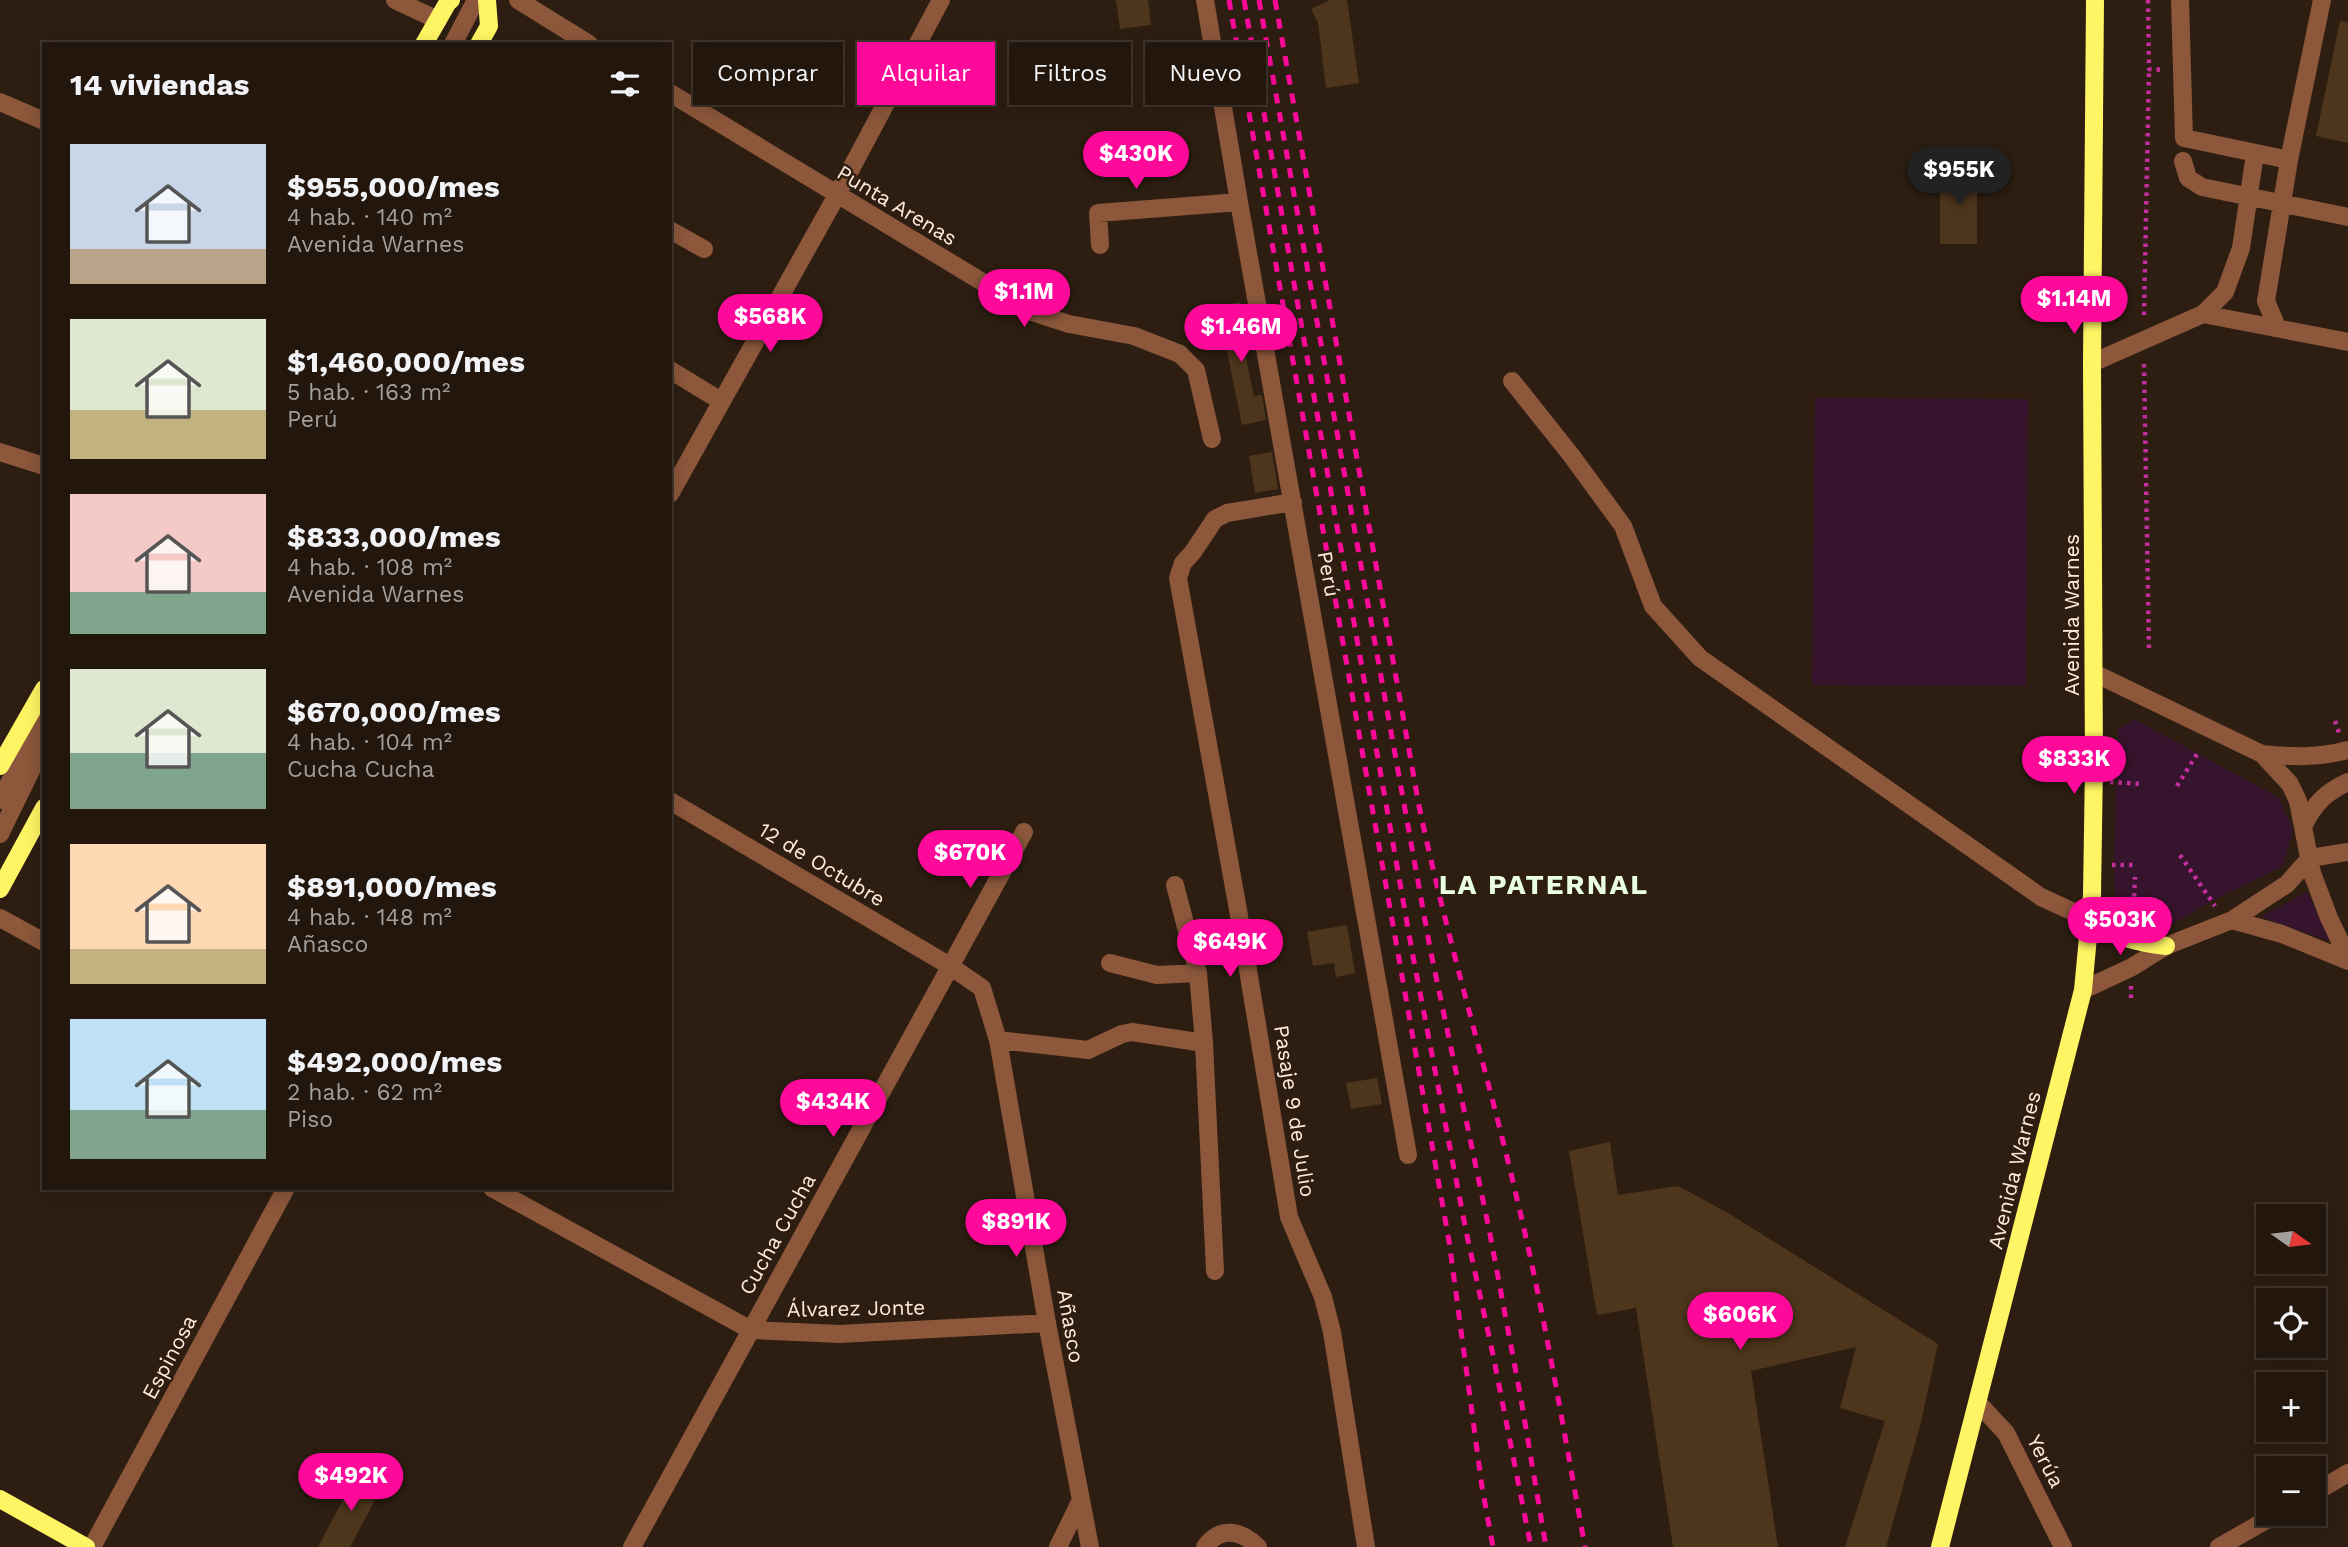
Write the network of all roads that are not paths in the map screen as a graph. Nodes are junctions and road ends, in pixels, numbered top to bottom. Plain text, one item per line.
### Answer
1 (395, 0) edge
2 (451, 0) edge
3 (476, 0) edge
4 (487, 0) edge
5 (518, 0) edge
6 (941, 0) edge
7 (1205, 0) edge
8 (2095, 0) edge
9 (2180, 0) edge
10 (2322, 0) edge
11 (438, 20) junction
12 (425, 42) edge
13 (454, 42) edge
14 (480, 42) edge
15 (586, 42) edge
16 (672, 94) edge
17 (0, 102) edge
18 (42, 120) edge
19 (2255, 154) junction
20 (2183, 162) dead end
21 (2287, 169) junction
22 (837, 195) junction
23 (1239, 202) junction
24 (2348, 218) edge
25 (672, 230) edge
26 (1100, 245) dead end
27 (704, 249) dead end
28 (2203, 314) junction
29 (2277, 327) junction
30 (2348, 342) edge
31 (2092, 363) junction
32 (672, 371) edge
33 (1513, 381) dead end
34 (721, 401) junction
35 (1212, 439) dead end
36 (0, 452) edge
37 (42, 466) edge
38 (672, 490) edge
39 (1293, 502) junction
40 (2094, 673) junction
41 (42, 692) edge
42 (42, 722) edge
43 (42, 748) edge
44 (2348, 750) edge
45 (2262, 754) junction
46 (0, 766) edge
47 (2348, 782) edge
48 (0, 800) edge
49 (672, 802) edge
50 (42, 812) edge
51 (2304, 825) junction
52 (1024, 832) dead end
53 (0, 834) edge
54 (2348, 852) edge
55 (2310, 858) junction
56 (1175, 885) dead end
57 (0, 889) edge
58 (0, 918) edge
59 (2091, 920) junction
60 (2232, 920) junction
61 (42, 941) edge
62 (2166, 946) junction
63 (2348, 960) edge
64 (1110, 963) dead end
65 (950, 966) junction
66 (1198, 973) junction
67 (2083, 990) junction
68 (998, 1040) junction
69 (1204, 1043) junction
70 (1408, 1155) dead end
71 (285, 1190) edge
72 (496, 1190) edge
73 (1215, 1271) dead end
74 (1047, 1322) junction
75 (751, 1330) junction
76 (1978, 1403) junction
77 (2348, 1474) edge
78 (2326, 1486) edge
79 (0, 1499) edge
80 (1081, 1500) junction
81 (2256, 1526) edge
82 (86, 1547) edge
83 (92, 1547) edge
84 (632, 1547) edge
85 (1058, 1547) edge
86 (1090, 1547) edge
87 (1205, 1547) edge
88 (1258, 1547) edge
89 (1366, 1547) edge
90 (1940, 1547) edge
91 (2063, 1547) edge
92 (2219, 1547) edge

1 - 11 street
2 - 11 main road
3 - 13 street
4 - 14 main road
5 - 15 street
6 - 22 street
7 - 23 street, Perú
8 - 31 main road, Avenida Warnes
9 - 19 street
10 - 21 street
11 - 12 main road
16 - 22 street, Punta Arenas
17 - 18 street
19 - 21 street
19 - 28 street
20 - 24 street
21 - 29 street
22 - 34 street
22 - 35 street, Punta Arenas
23 - 26 street
23 - 39 street, Perú
25 - 27 street
28 - 29 street
28 - 31 street
29 - 30 street
31 - 40 main road, Avenida Warnes
32 - 34 street
33 - 59 street
34 - 38 street
36 - 37 street
39 - 70 street, Perú
39 - 89 street, Pasaje 9 de Julio
40 - 45 street
40 - 59 main road, Avenida Warnes
41 - 46 main road
42 - 48 street
43 - 53 street
44 - 45 street
45 - 51 street
47 - 51 street
49 - 65 street, 12 de Octubre
50 - 57 main road
51 - 55 street
52 - 65 street, Cucha Cucha
54 - 55 street
55 - 60 street
55 - 63 street
56 - 66 street
58 - 61 street
59 - 62 main road
59 - 67 main road, Avenida Warnes
60 - 62 street
60 - 63 street
62 - 67 street
64 - 66 street
65 - 68 street, Añasco
65 - 75 street, Cucha Cucha
66 - 69 street
67 - 76 main road, Avenida Warnes
68 - 69 street
68 - 74 street, Añasco
69 - 73 street
71 - 83 street, Espinosa
72 - 75 street, Álvarez Jonte
74 - 75 street, Álvarez Jonte
74 - 80 street, Añasco
75 - 84 street, Cucha Cucha
76 - 90 main road, Avenida Warnes
76 - 91 street, Yerúa
77 - 78 street
79 - 82 main road
80 - 85 street
80 - 86 street, Añasco
81 - 92 street
87 - 88 street

